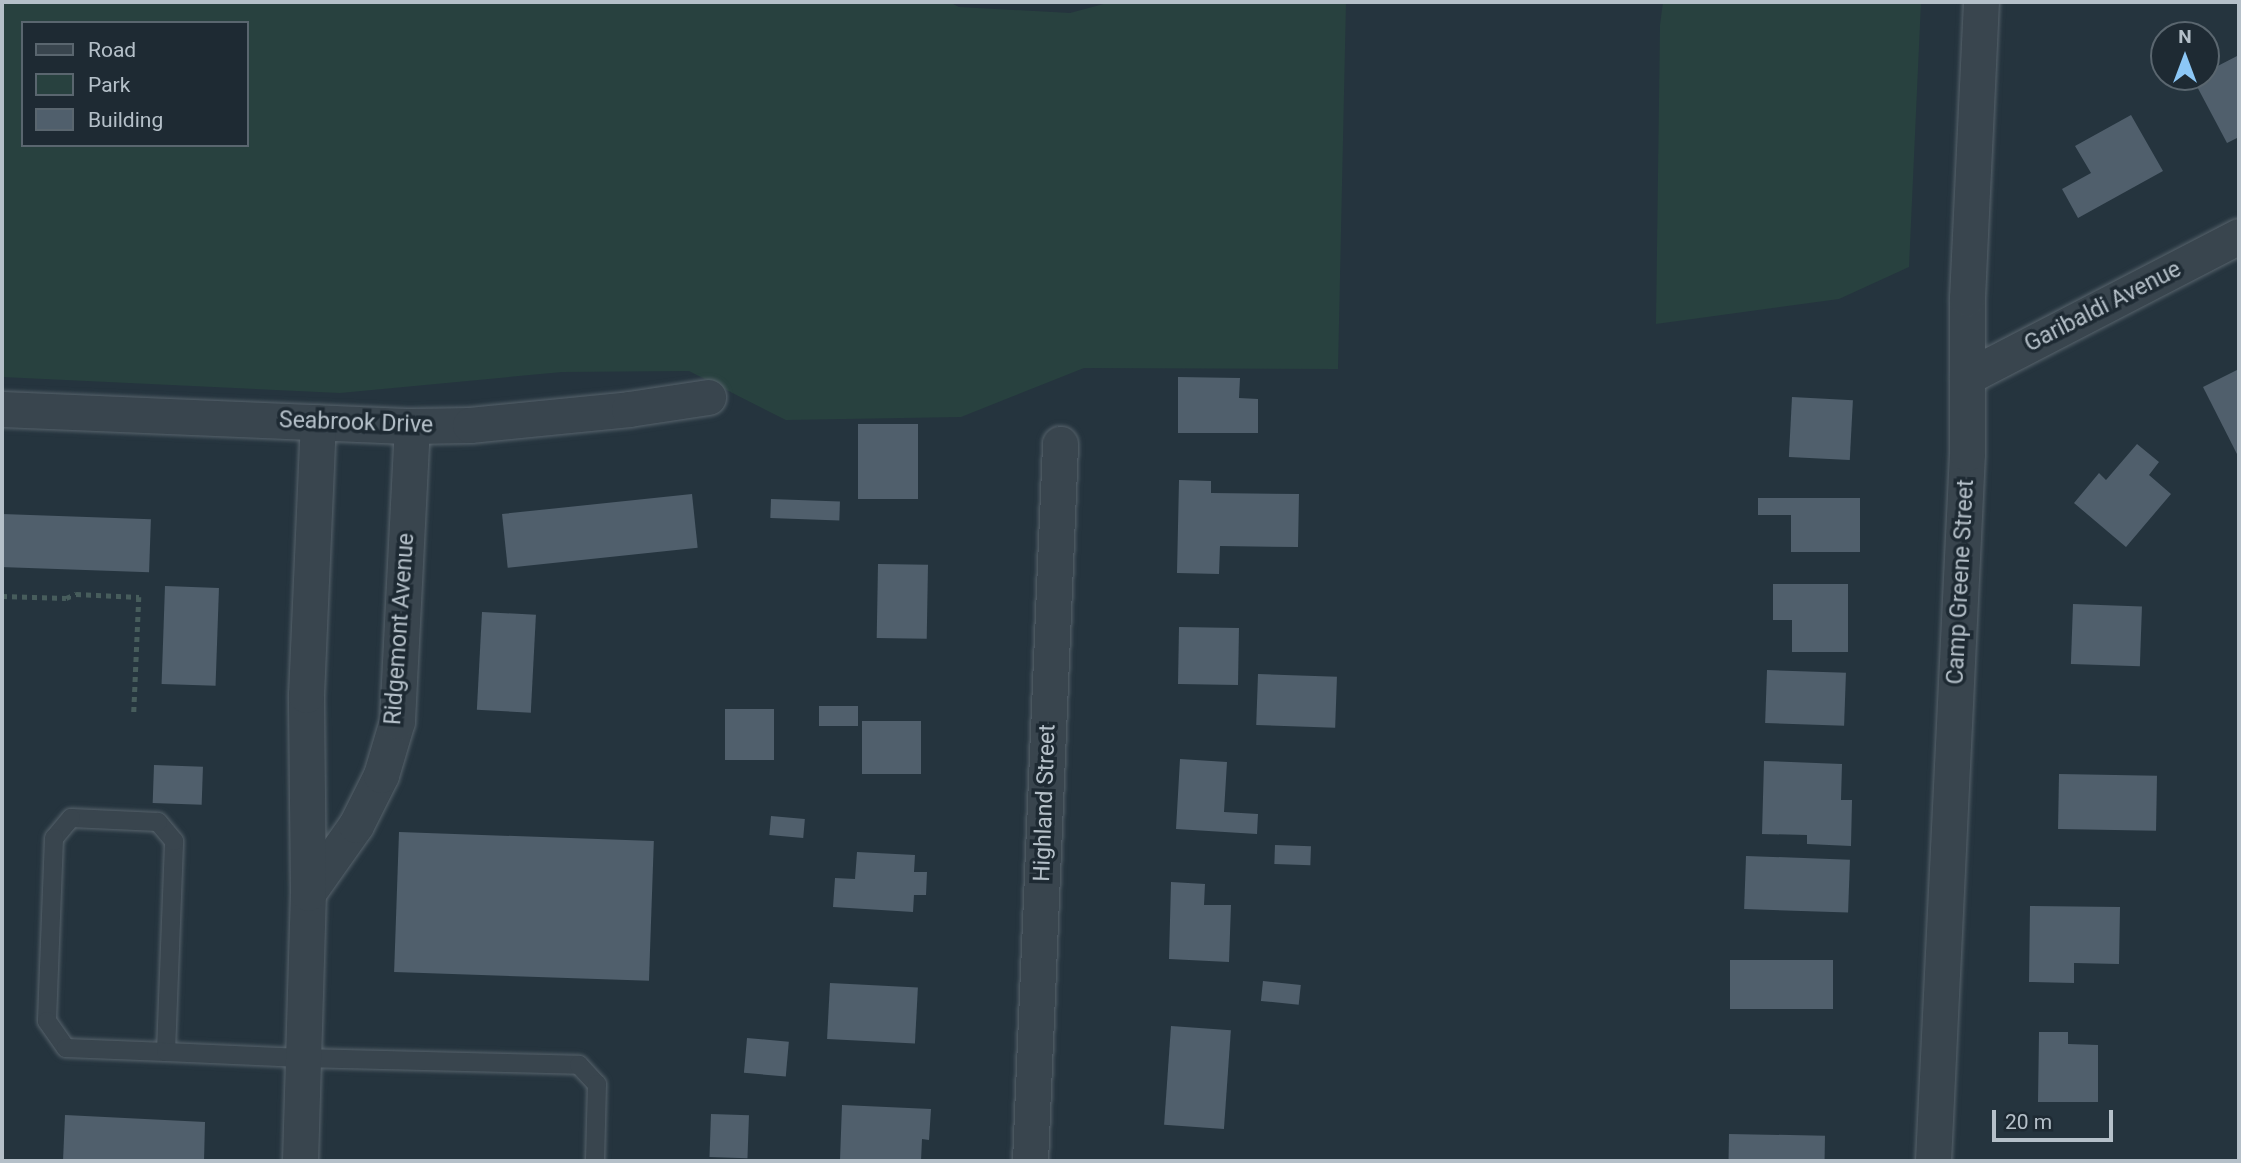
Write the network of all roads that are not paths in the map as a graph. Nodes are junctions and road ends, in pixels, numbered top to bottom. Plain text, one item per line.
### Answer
1 (1981, 2) edge
2 (2239, 236) edge
3 (1968, 377) junction
4 (708, 397) dead end
5 (2, 409) edge
6 (318, 422) junction
7 (412, 426) junction
8 (1060, 444) dead end
9 (307, 897) junction
10 (166, 1052) junction
11 (302, 1058) junction
12 (300, 1161) edge
13 (595, 1161) edge
14 (1030, 1161) edge
15 (1933, 1161) edge

1 - 3 street, Camp Greene Street
2 - 3 street, Garibaldi Avenue
3 - 15 street, Camp Greene Street
4 - 7 street, Seabrook Drive
5 - 6 street, Seabrook Drive
6 - 7 street, Seabrook Drive
6 - 9 street
7 - 9 street, Ridgemont Avenue
8 - 14 street, Highland Street
9 - 11 street
10 - 10 lane
10 - 11 lane
11 - 12 street
11 - 13 lane

